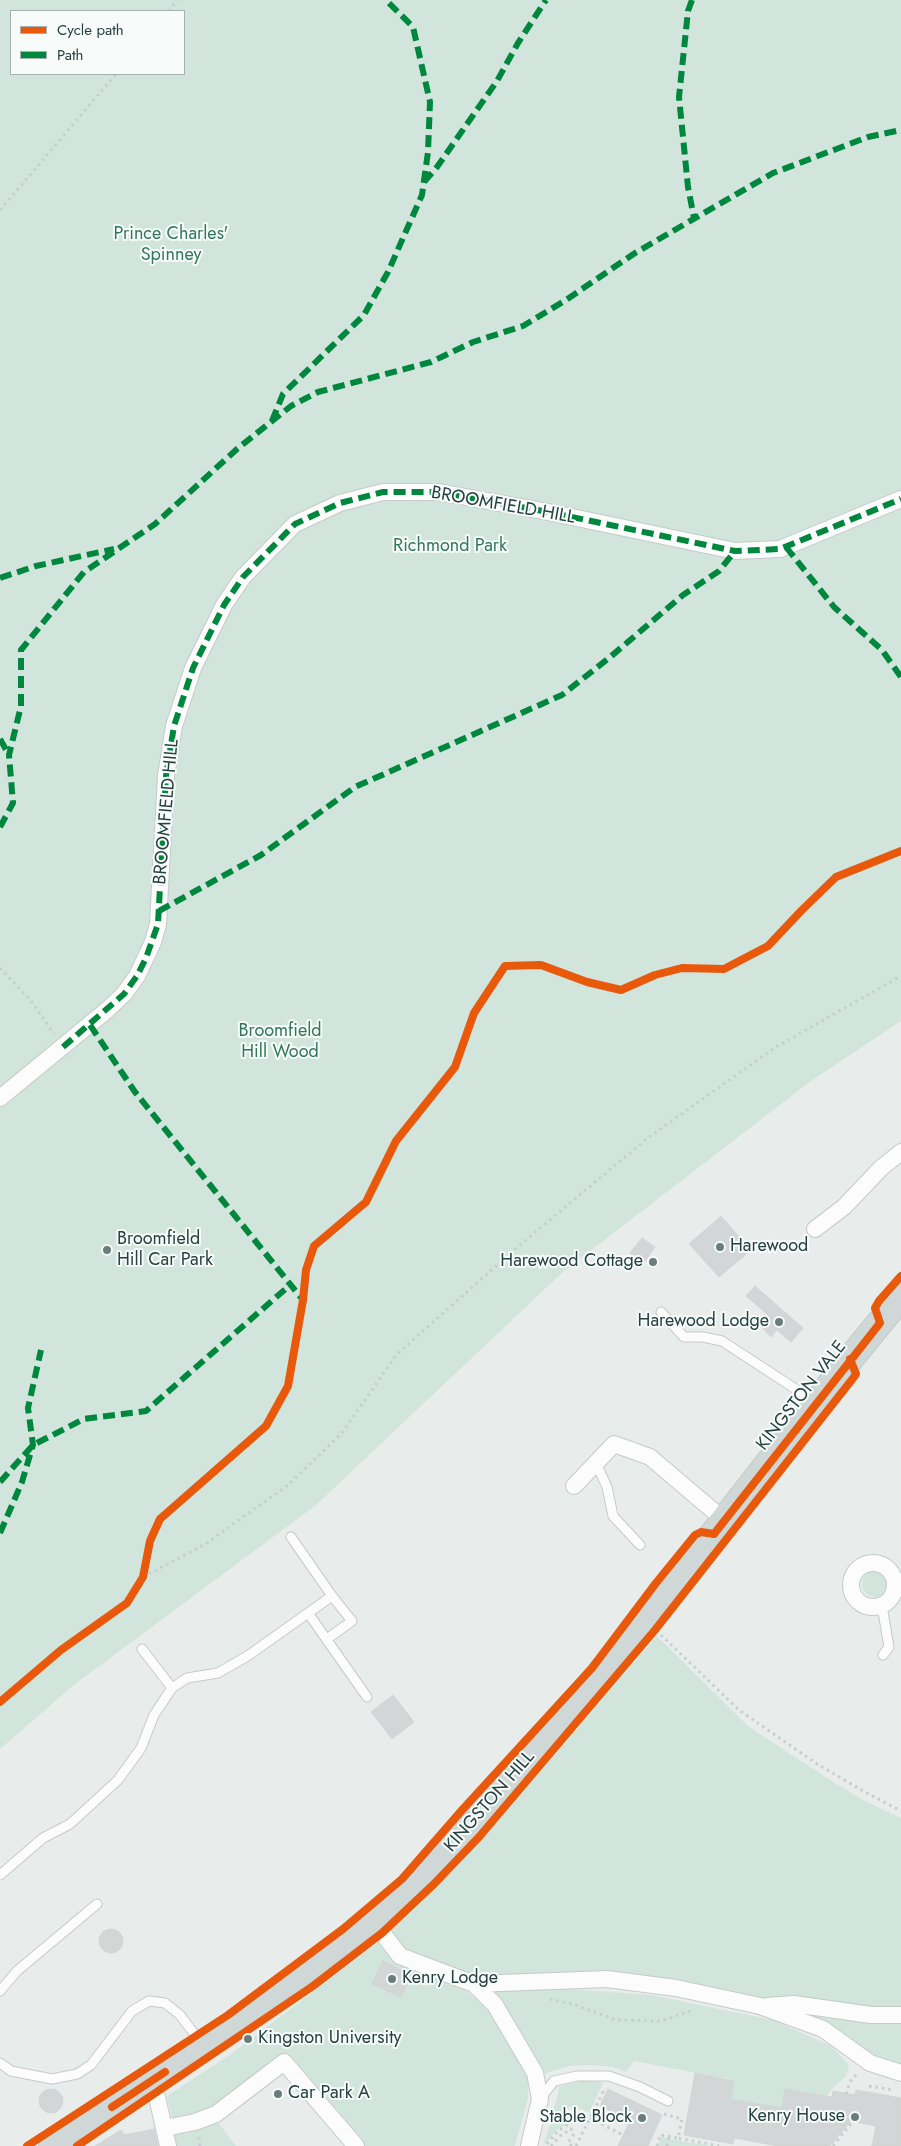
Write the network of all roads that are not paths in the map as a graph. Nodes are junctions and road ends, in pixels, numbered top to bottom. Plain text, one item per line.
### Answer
1 (901, 499) edge
2 (0, 1098) edge
3 (901, 1152) edge
4 (815, 1229) dead end
5 (901, 1298) edge
6 (661, 1312) dead end
7 (817, 1403) junction
8 (596, 1463) junction
9 (574, 1486) dead end
10 (719, 1527) junction
11 (292, 1537) dead end
12 (640, 1545) dead end
13 (898, 1578) edge
14 (332, 1596) junction
15 (882, 1606) junction
16 (308, 1613) junction
17 (327, 1640) junction
18 (142, 1649) dead end
19 (883, 1655) dead end
20 (172, 1688) junction
21 (367, 1697) dead end
22 (0, 1875) edge
23 (97, 1904) dead end
24 (373, 1921) junction
25 (474, 1984) junction
26 (0, 1991) edge
27 (760, 2006) junction
28 (901, 2015) edge
29 (204, 2046) junction
30 (0, 2063) edge
31 (901, 2073) edge
32 (150, 2083) junction
33 (540, 2099) junction
34 (668, 2101) dead end
35 (165, 2128) junction
36 (52, 2146) edge
37 (168, 2146) edge
38 (356, 2146) edge
39 (529, 2146) edge

1 - 2 street, BROOMFIELD HILL
3 - 4 street
5 - 7 main road, KINGSTON VALE
6 - 7 lane
7 - 10 main road, KINGSTON VALE
8 - 9 street
8 - 10 street
8 - 12 lane
10 - 24 main road, KINGSTON HILL
11 - 14 lane
13 - 15 street
13 - 15 street
14 - 16 lane
14 - 17 lane
15 - 19 lane
16 - 17 lane
16 - 20 lane
17 - 21 lane
18 - 20 lane
20 - 22 lane
23 - 26 lane
24 - 25 street
24 - 29 main road, KINGSTON HILL
25 - 27 street
25 - 33 street
27 - 28 street
27 - 31 street
29 - 30 lane
29 - 32 main road, KINGSTON HILL
32 - 35 street
32 - 36 main road, KINGSTON HILL
33 - 34 lane
33 - 39 street
35 - 37 street
35 - 38 street

